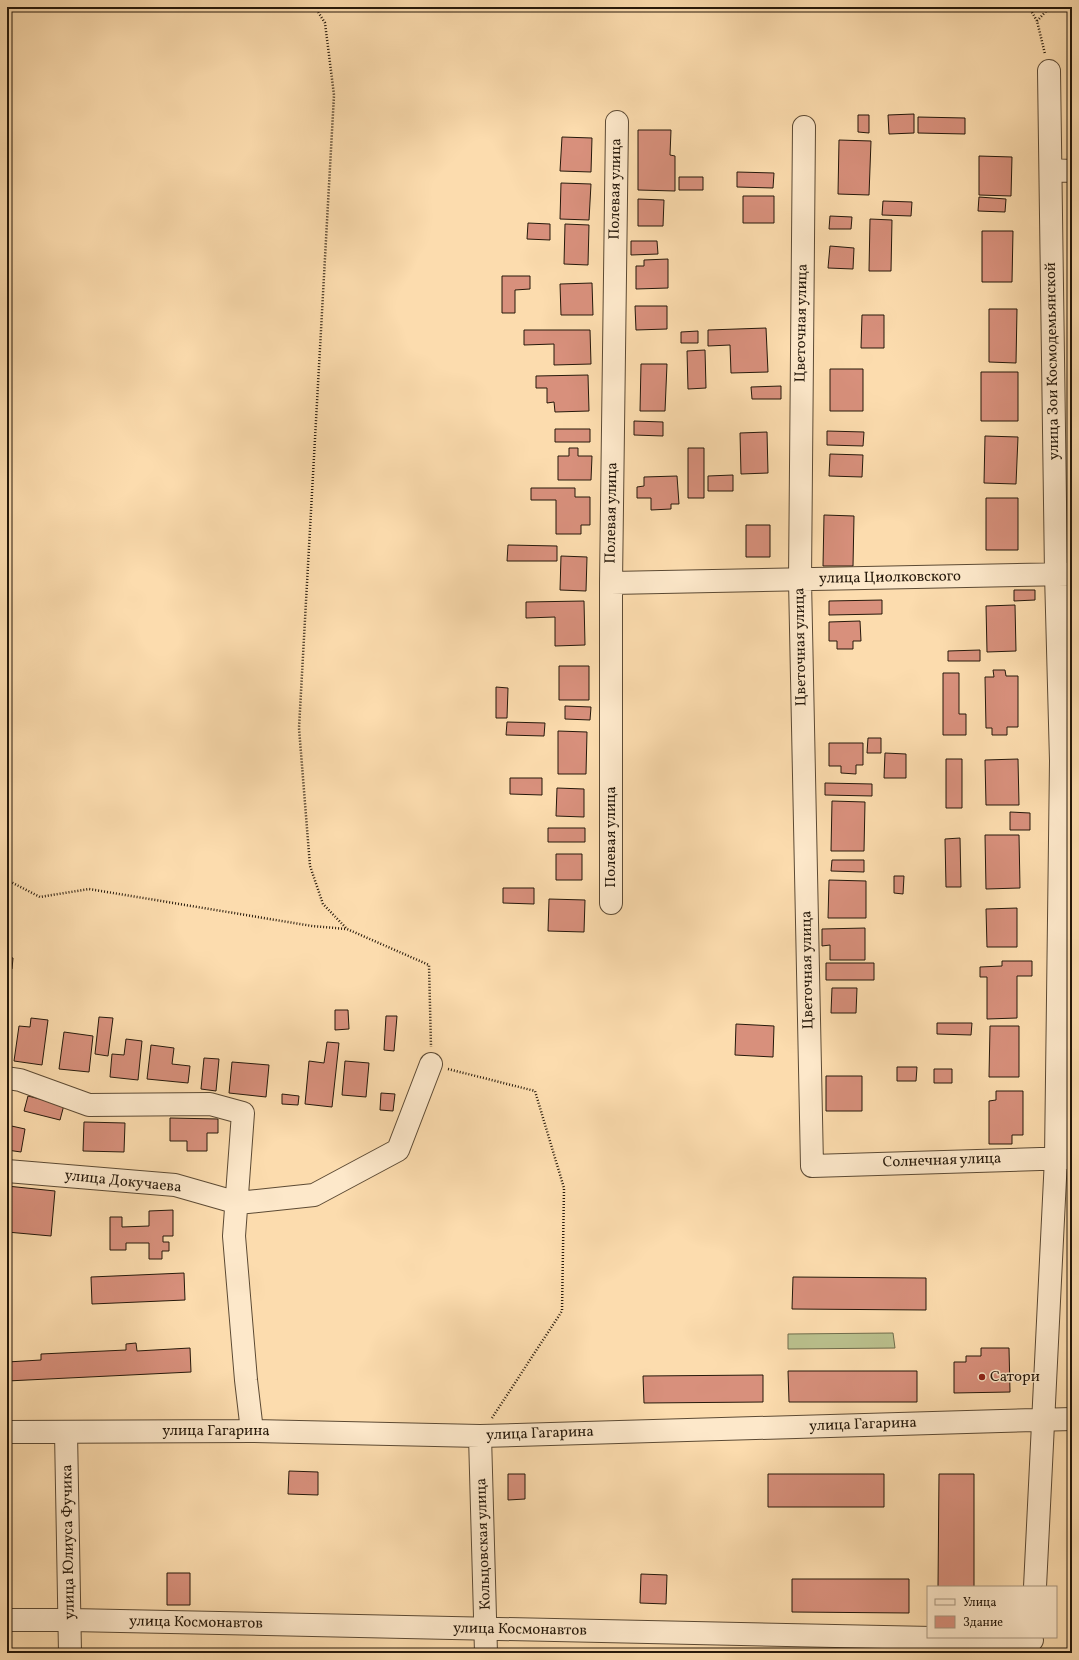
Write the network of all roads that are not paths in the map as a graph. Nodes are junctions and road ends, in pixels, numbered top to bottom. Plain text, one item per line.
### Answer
1 (1049, 71) road end
2 (617, 122) dead end
3 (804, 127) dead end
4 (1062, 170) edge
5 (1064, 574) edge
6 (800, 580) junction
7 (611, 583) junction
8 (1066, 761) edge
9 (611, 903) dead end
10 (1065, 960) edge
11 (431, 1064) road end
12 (7, 1078) edge
13 (1064, 1158) edge
14 (812, 1166) joint
15 (7, 1171) edge
16 (238, 1203) junction
17 (1072, 1419) edge
18 (1042, 1420) junction
19 (252, 1431) junction
20 (7, 1432) edge
21 (66, 1432) junction
22 (480, 1436) junction
23 (1035, 1586) edge
24 (7, 1620) edge
25 (71, 1620) junction
26 (487, 1629) junction
27 (1032, 1643) edge
28 (70, 1653) edge
29 (486, 1653) edge

1 - 4 street, улица Зои Космодемьянской
2 - 7 street, Полевая улица
3 - 6 street, Цветочная улица
4 - 5 street, улица Зои Космодемьянской
5 - 6 street, улица Циолковского
5 - 8 street, улица Зои Космодемьянской
6 - 7 street, улица Циолковского
6 - 14 street, Цветочная улица
7 - 9 street, Полевая улица
8 - 10 street, улица Зои Космодемьянской
10 - 13 street, улица Зои Космодемьянской
11 - 16 street, улица Докучаева
12 - 16 street
13 - 14 street, Солнечная улица
13 - 18 street, улица Зои Космодемьянской
15 - 16 street, улица Докучаева
16 - 19 street
17 - 18 street, улица Гагарина
18 - 22 street, улица Гагарина
18 - 23 street, улица Зои Космодемьянской
19 - 21 street, улица Гагарина
19 - 22 street, улица Гагарина
20 - 21 street, улица Гагарина
21 - 25 street, улица Юлиуса Фучика
22 - 26 street, Кольцовская улица
24 - 25 street, улица Космонавтов
25 - 26 street, улица Космонавтов
25 - 28 street, улица Юлиуса Фучика
26 - 27 street, улица Космонавтов
26 - 29 street, Кольцовская улица

